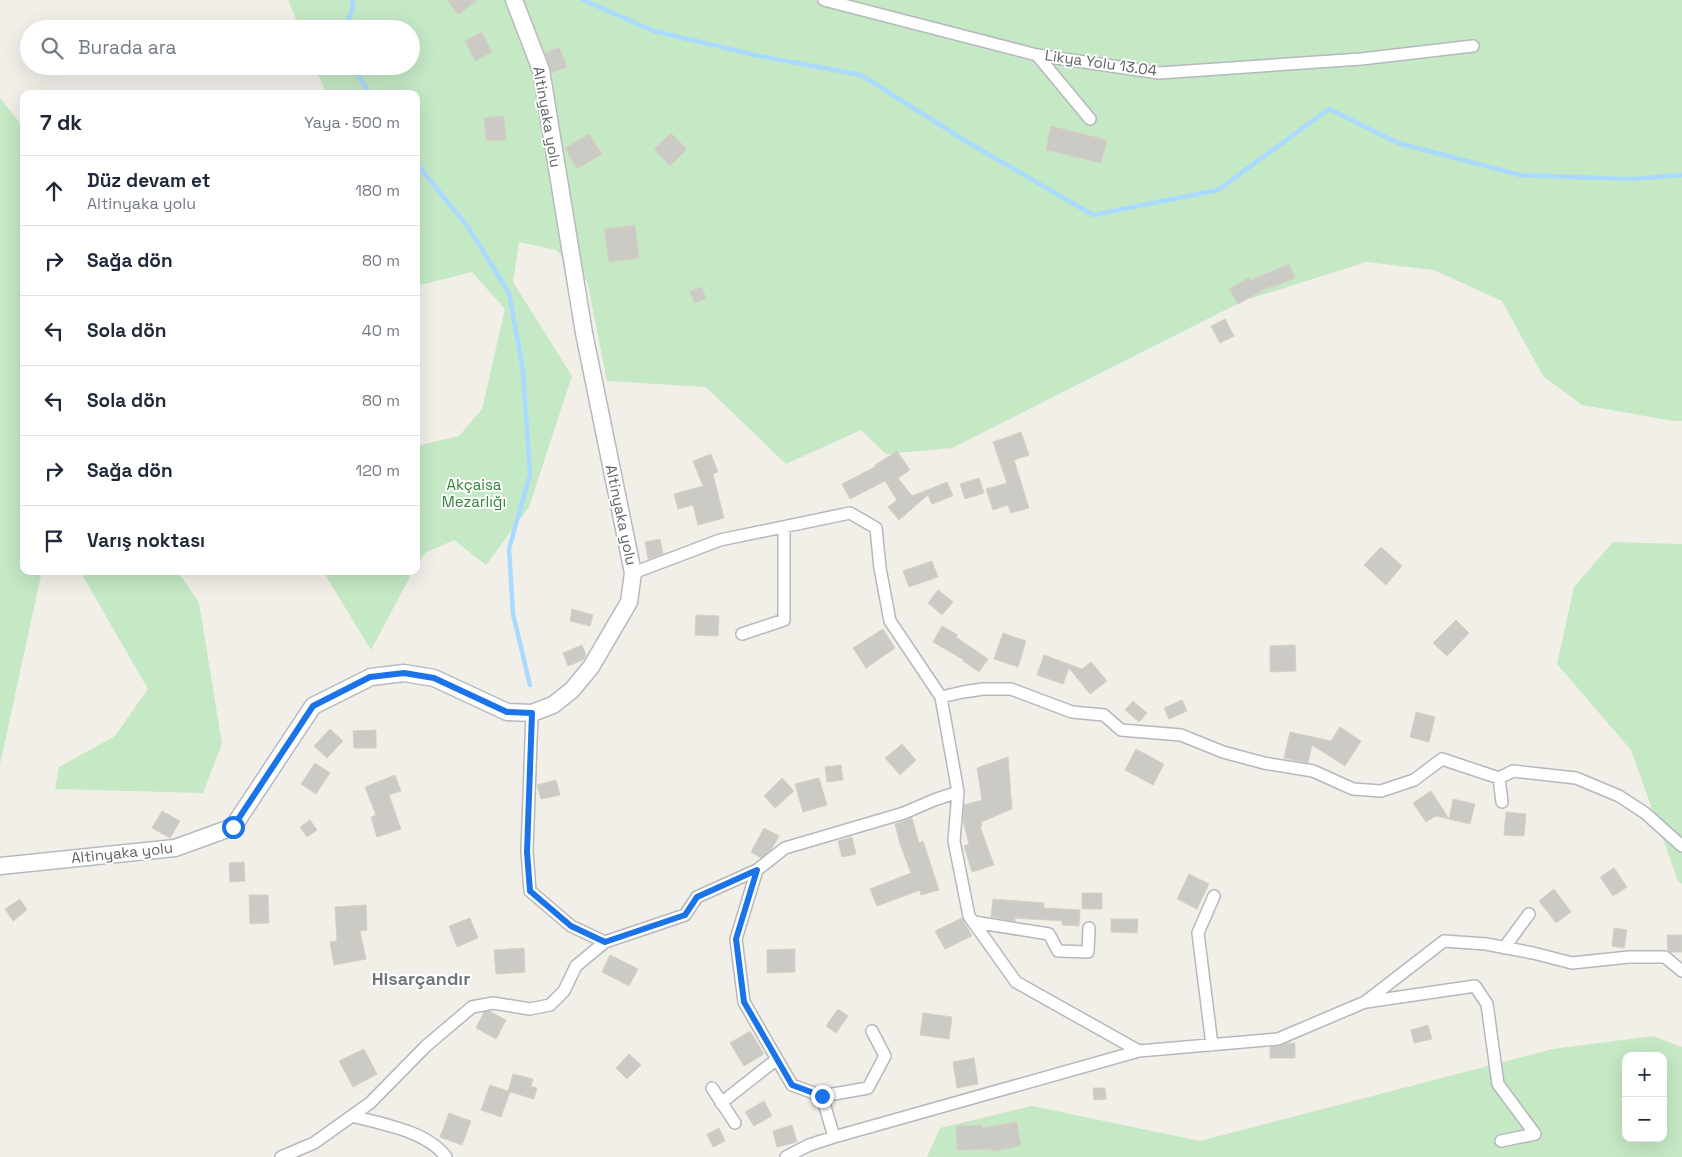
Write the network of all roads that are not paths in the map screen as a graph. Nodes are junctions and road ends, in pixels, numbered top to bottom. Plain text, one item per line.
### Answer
1 (514, 0) edge
2 (824, 0) edge
3 (1472, 46) dead end
4 (1037, 55) junction
5 (1090, 119) dead end
6 (784, 527) junction
7 (633, 573) junction
8 (742, 634) dead end
9 (941, 697) junction
10 (532, 713) junction
11 (1499, 778) junction
12 (958, 792) junction
13 (1502, 802) dead end
14 (1682, 846) edge
15 (0, 866) edge
16 (757, 870) junction
17 (1214, 896) dead end
18 (1529, 914) dead end
19 (974, 922) junction
20 (1089, 928) dead end
21 (605, 942) junction
22 (1504, 948) junction
23 (1682, 971) edge
24 (1365, 1002) junction
25 (872, 1031) dead end
26 (1212, 1045) junction
27 (1140, 1051) junction
28 (777, 1059) junction
29 (712, 1088) dead end
30 (822, 1096) junction
31 (721, 1103) junction
32 (352, 1116) junction
33 (735, 1123) dead end
34 (834, 1137) junction
35 (1501, 1140) dead end
36 (281, 1157) edge
37 (446, 1157) edge
38 (786, 1157) edge

1 - 7 main road, Altinyaka yolu
2 - 4 street, Likya Yolu 13.04
3 - 4 street, Likya Yolu 13.04
4 - 5 street
6 - 7 street
6 - 8 street
6 - 9 street
7 - 10 main road, Altinyaka yolu
9 - 11 street
9 - 12 street
10 - 15 main road, Altinyaka yolu
10 - 21 street
11 - 13 street
11 - 14 street
12 - 16 street
12 - 19 street
16 - 21 street
16 - 28 street
17 - 26 street
18 - 22 street
19 - 20 street
19 - 27 street
21 - 32 street
22 - 23 street
22 - 24 street
24 - 26 street
24 - 35 street
25 - 30 street
26 - 27 street
27 - 34 street
28 - 30 street
28 - 31 street
29 - 31 street
30 - 34 street
31 - 33 street
32 - 36 street
32 - 37 street
34 - 38 street

